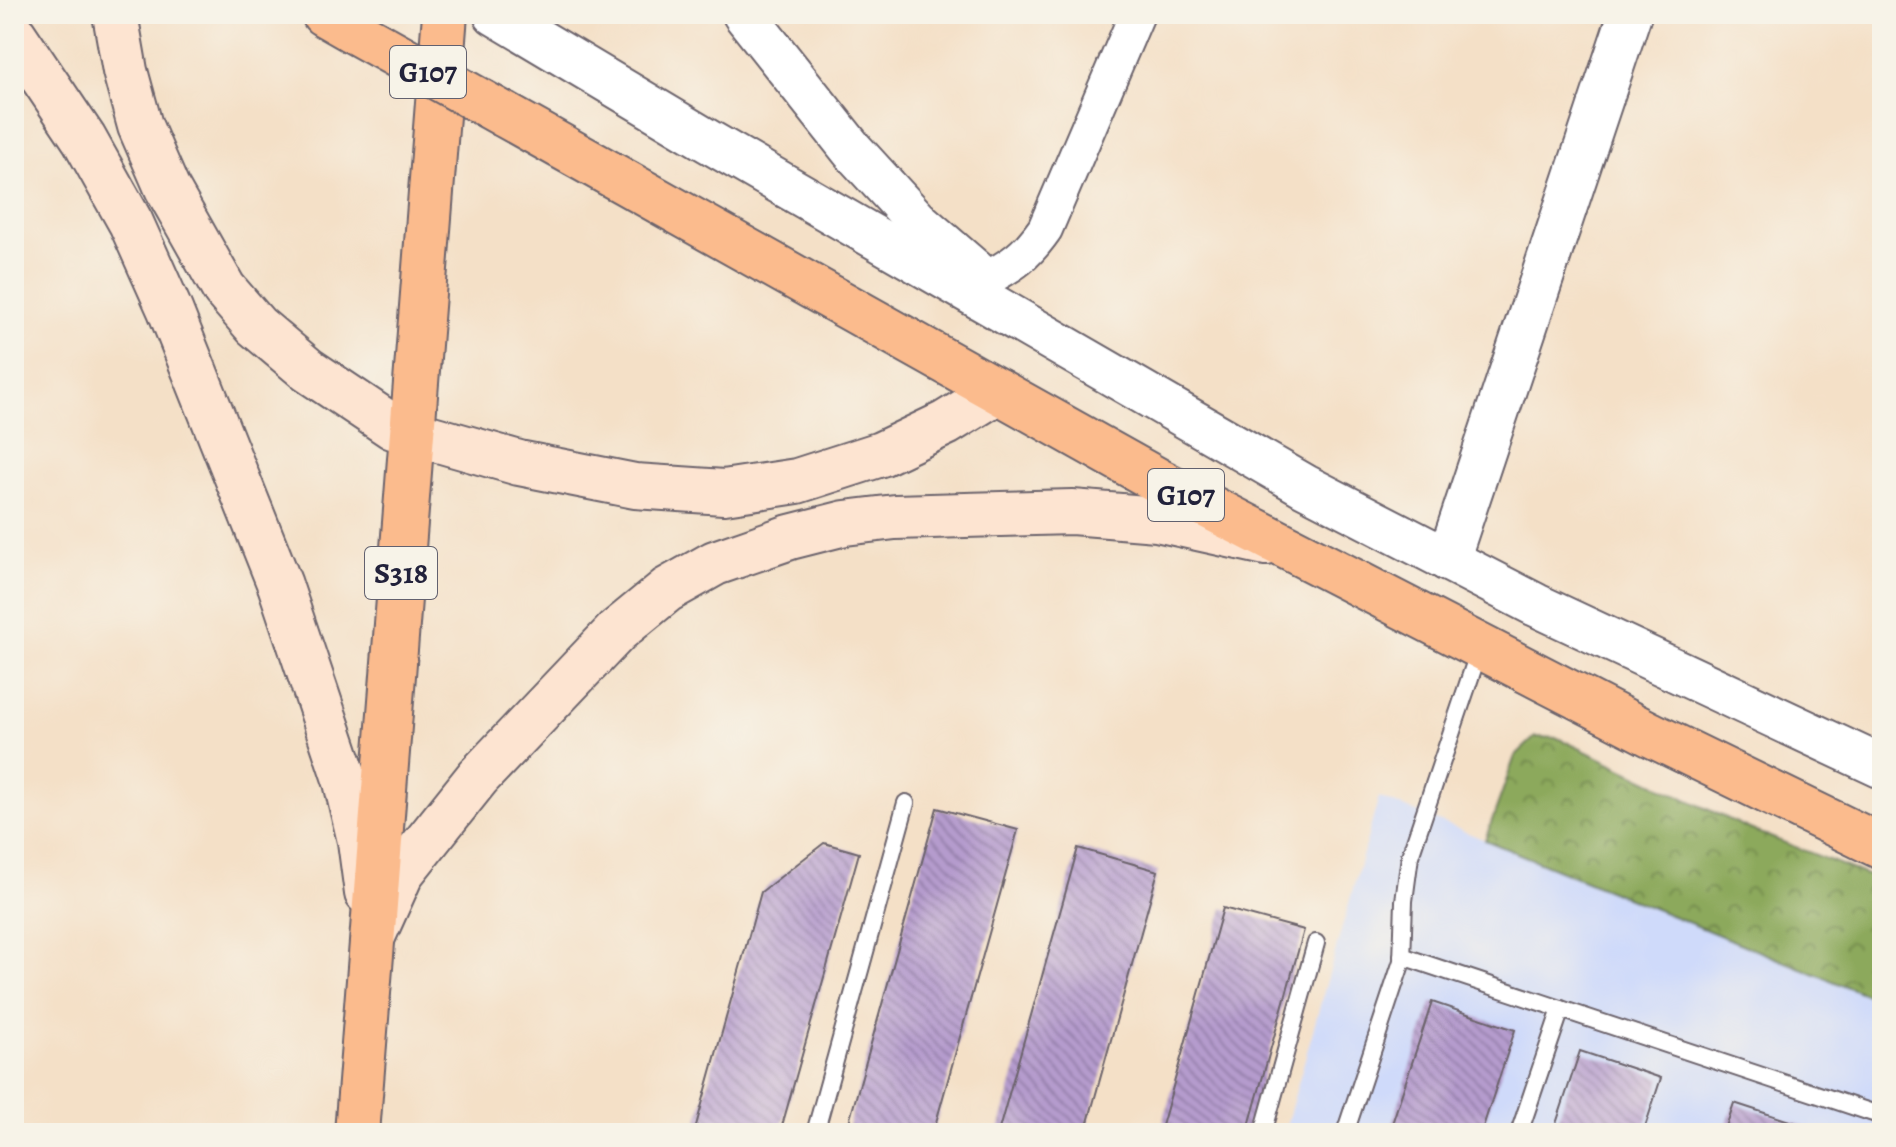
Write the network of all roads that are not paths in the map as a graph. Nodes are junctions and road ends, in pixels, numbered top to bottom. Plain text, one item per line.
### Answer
1 (115, 14) edge
2 (445, 14) edge
3 (495, 14) edge
4 (744, 14) edge
5 (1137, 14) edge
6 (1630, 14) edge
7 (338, 22) edge
8 (14, 35) edge
9 (984, 280) junction
10 (1053, 340) junction
11 (998, 391) junction
12 (412, 434) junction
13 (1291, 548) junction
14 (1448, 560) junction
15 (1480, 646) junction
16 (1882, 767) edge
17 (906, 803) dead end
18 (1882, 847) edge
19 (373, 936) junction
20 (1316, 943) dead end
21 (1402, 956) junction
22 (1561, 1009) junction
23 (1882, 1116) edge
24 (357, 1133) edge
25 (815, 1133) edge
26 (1263, 1133) edge
27 (1345, 1133) edge
28 (1519, 1133) edge

1 - 12 main road
2 - 12 main road, S318
3 - 10 street
4 - 9 street
5 - 9 street
6 - 14 street
7 - 11 main road, G107, bridge
8 - 19 main road
9 - 10 street
10 - 14 street
11 - 12 main road
11 - 13 main road, G107
12 - 19 main road, S318
13 - 15 main road, G107
13 - 19 main road
14 - 16 street
15 - 18 main road, G107
15 - 21 lane
17 - 25 lane
19 - 24 main road, S318
20 - 26 lane
21 - 22 lane
21 - 27 lane
22 - 23 lane
22 - 28 lane

